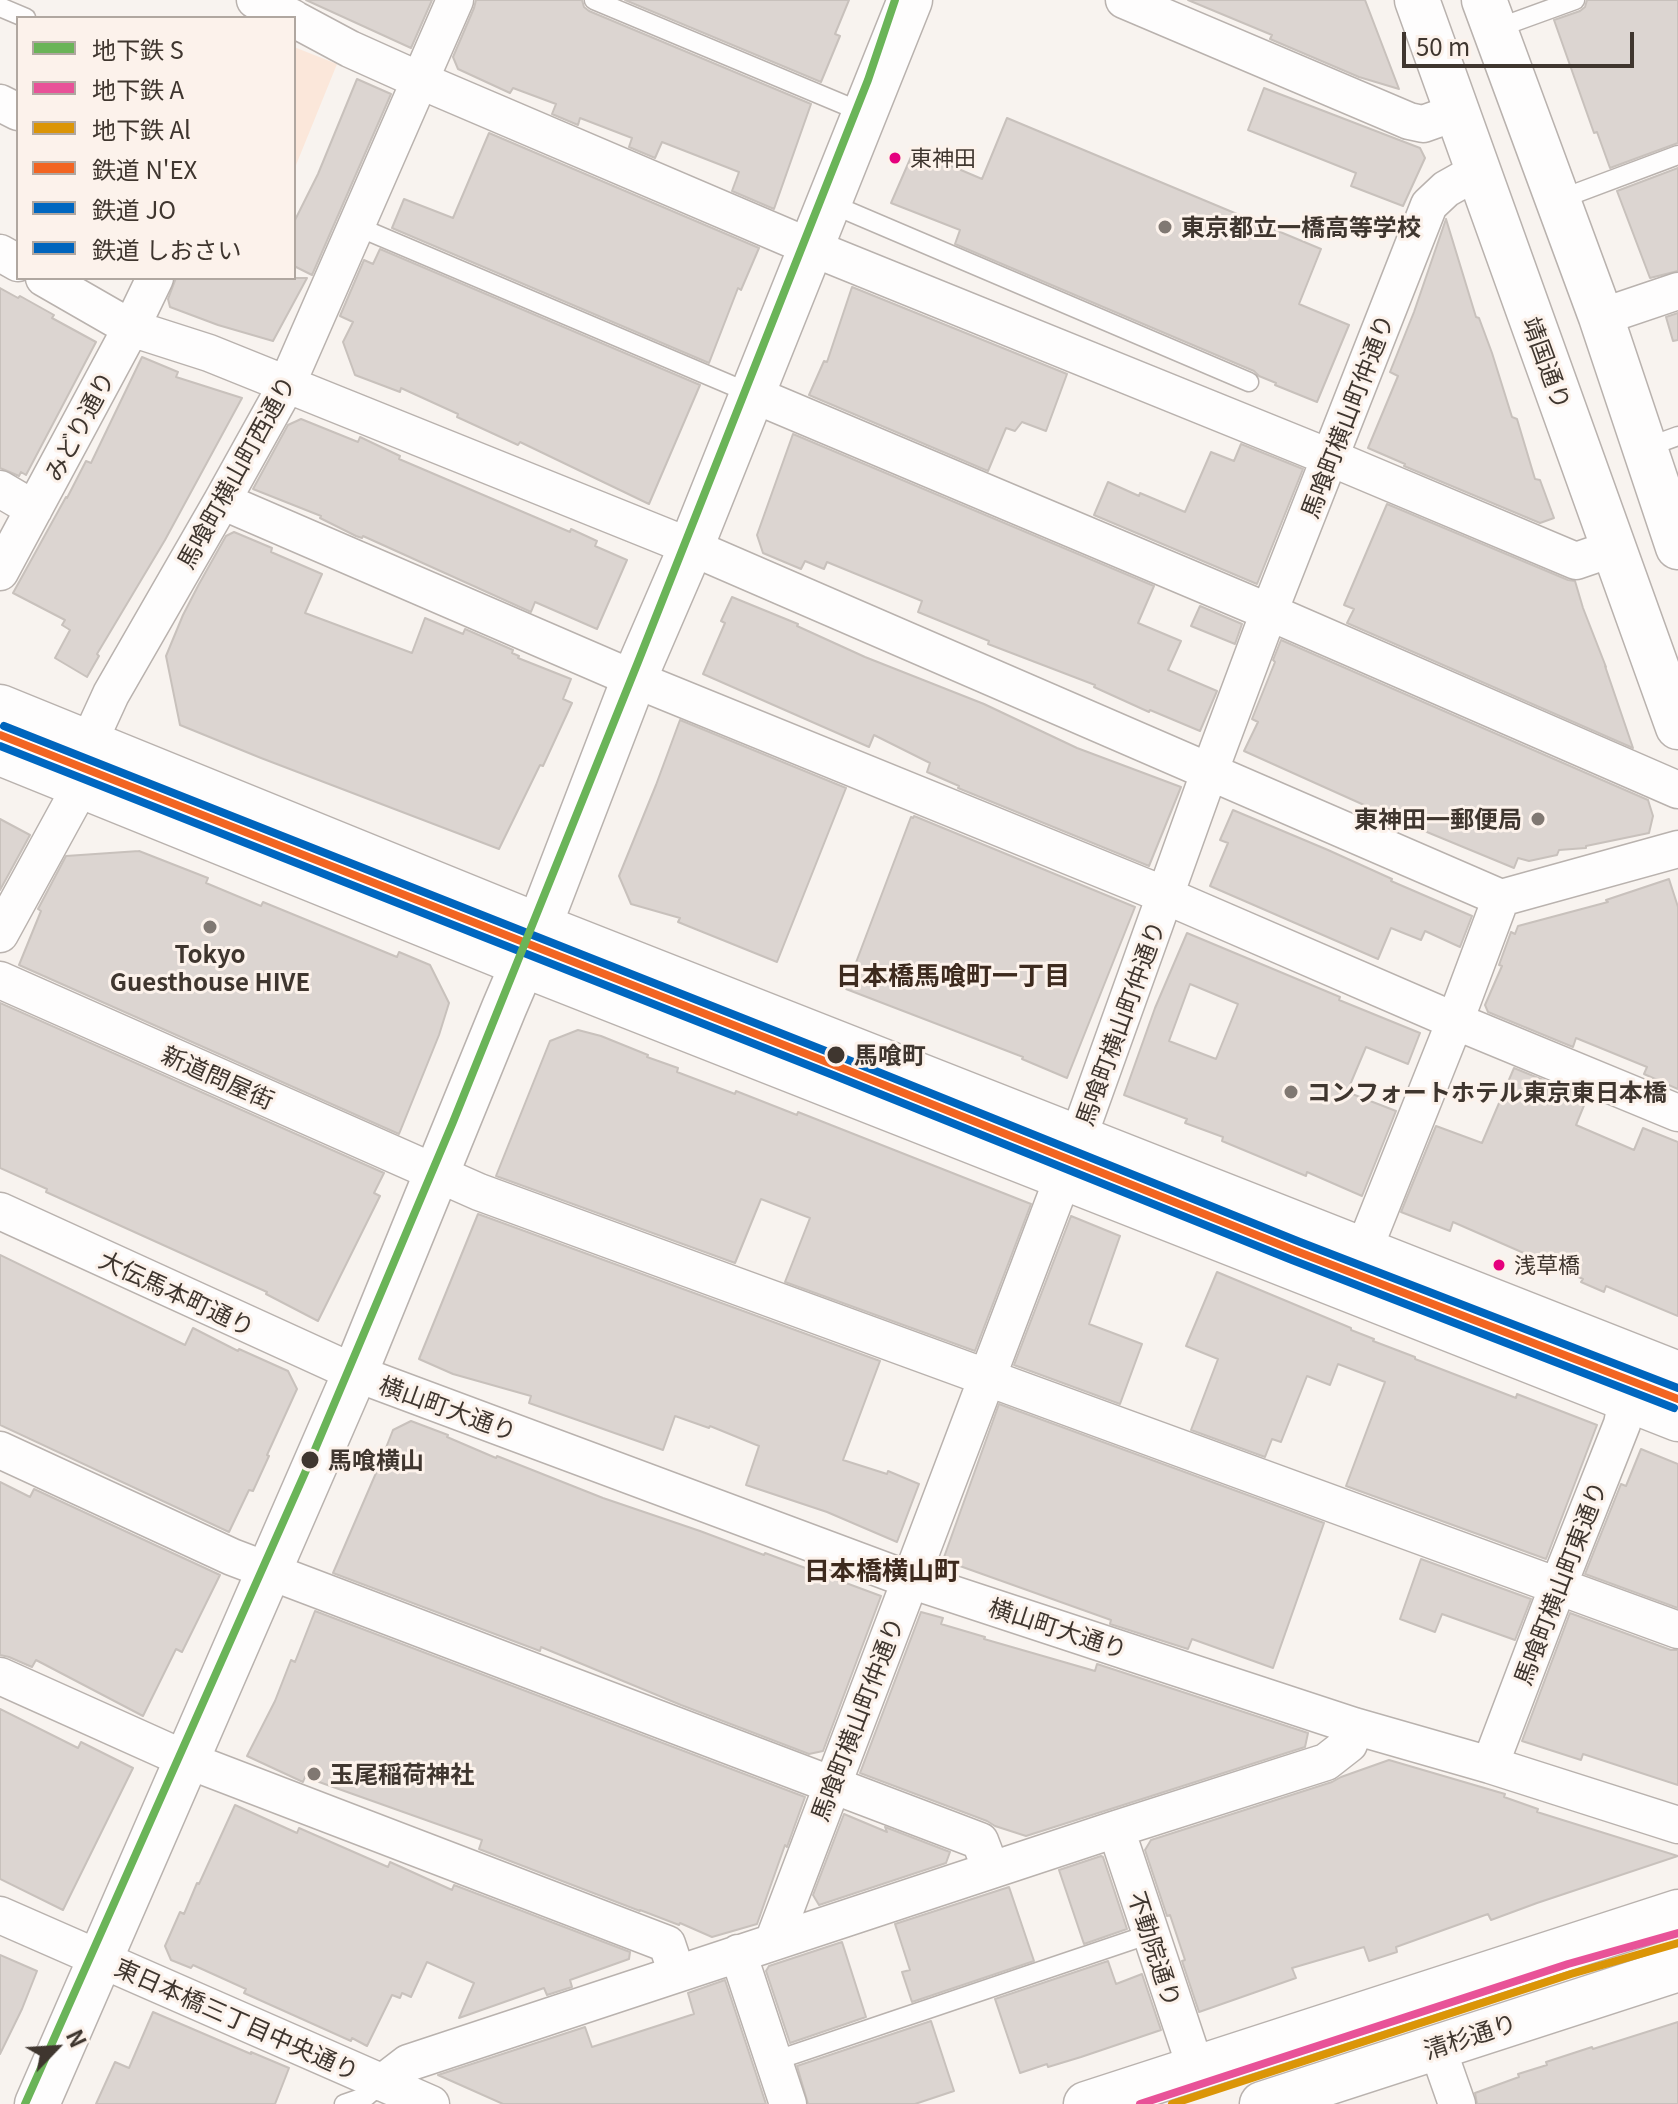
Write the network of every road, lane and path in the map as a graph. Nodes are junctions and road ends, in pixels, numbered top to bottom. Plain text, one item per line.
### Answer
1 (455, 0) edge
2 (594, 0) edge
3 (910, 0) edge
4 (1124, 0) edge
5 (1417, 0) edge
6 (1575, 0) edge
7 (0, 7) edge
8 (1490, 14) edge
9 (21, 16) edge
10 (296, 20) edge
11 (419, 80) junction
12 (1457, 112) junction
13 (864, 113) junction
14 (1678, 155) edge
15 (1478, 171) junction
16 (1558, 200) junction
17 (829, 203) junction
18 (356, 226) junction
19 (810, 247) junction
20 (47, 280) edge
21 (154, 280) edge
22 (1678, 291) edge
23 (1601, 317) junction
24 (131, 328) junction
25 (1249, 382) dead end
26 (287, 384) junction
27 (752, 394) junction
28 (1662, 442) edge
29 (1331, 458) junction
30 (0, 489) edge
31 (222, 501) junction
32 (34, 509) junction
33 (691, 547) junction
34 (1678, 547) edge
35 (1614, 548) junction
36 (0, 572) edge
37 (1269, 612) junction
38 (634, 679) junction
39 (0, 707) edge
40 (1678, 727) edge
41 (89, 742) junction
42 (0, 753) edge
43 (1209, 773) junction
44 (81, 786) junction
45 (1678, 790) edge
46 (1678, 849) edge
47 (1165, 896) junction
48 (1501, 898) junction
49 (0, 934) edge
50 (531, 945) junction
51 (0, 980) edge
52 (1455, 1021) junction
53 (1678, 1113) edge
54 (1071, 1157) junction
55 (437, 1174) junction
56 (0, 1211) edge
57 (1364, 1249) junction
58 (355, 1373) junction
59 (1678, 1374) edge
60 (987, 1377) junction
61 (1627, 1400) junction
62 (1678, 1419) edge
63 (0, 1450) edge
64 (270, 1570) junction
65 (910, 1580) junction
66 (1558, 1586) junction
67 (1678, 1630) edge
68 (0, 1676) edge
69 (1354, 1726) junction
70 (187, 1760) junction
71 (1490, 1765) junction
72 (831, 1785) junction
73 (1678, 1825) edge
74 (1116, 1829) junction
75 (991, 1870) junction
76 (1678, 1912) edge
77 (0, 1915) edge
78 (1150, 1934) junction
79 (773, 1942) junction
80 (738, 1953) junction
81 (99, 1959) junction
82 (1678, 1969) edge
83 (677, 1974) junction
84 (1437, 2047) junction
85 (774, 2061) junction
86 (1196, 2069) junction
87 (382, 2083) junction
88 (37, 2104) edge
89 (344, 2104) edge
90 (431, 2104) edge
91 (788, 2104) edge
92 (1086, 2104) edge
93 (1262, 2104) edge
94 (1457, 2104) edge

1 - 11 street, 馬喰町横山町西通り
2 - 13 lane
3 - 13 main road
4 - 12 street
5 - 12 main road, 靖国通り
6 - 8 lane
7 - 9 lane
8 - 16 main road
10 - 11 street
11 - 18 street, 馬喰町横山町西通り
11 - 19 street
12 - 15 main road, 靖国通り
13 - 17 main road
14 - 16 lane
15 - 29 street, 馬喰町横山町仲通り
15 - 35 main road, 靖国通り
16 - 23 main road
17 - 19 main road
17 - 25 lane
18 - 26 street, 馬喰町横山町西通り
18 - 27 lane
19 - 27 main road
19 - 29 street
20 - 24 street
21 - 24 street, みどり通り
22 - 23 street
23 - 28 main road
24 - 26 street
24 - 32 street, みどり通り
26 - 31 street, 馬喰町横山町西通り
26 - 33 street
27 - 33 main road
27 - 37 street
28 - 34 main road
29 - 35 street
29 - 37 street, 馬喰町横山町仲通り
30 - 32 street
31 - 38 street
31 - 41 street, 馬喰町横山町西通り
32 - 36 street, みどり通り
33 - 38 main road
33 - 43 street
35 - 40 main road, 靖国通り
37 - 43 street, 馬喰町横山町仲通り
37 - 45 street
38 - 47 street
38 - 50 main road
39 - 41 main road
41 - 44 street, 馬喰町横山町西通り
41 - 50 main road
42 - 44 main road
43 - 47 street, 馬喰町横山町仲通り
43 - 48 street
44 - 49 street, 馬喰町横山町西通り
44 - 50 main road
46 - 48 street
47 - 52 street
47 - 54 street, 馬喰町横山町仲通り
48 - 52 street
50 - 54 main road
50 - 55 main road
51 - 55 street, 新道問屋街
52 - 53 street
52 - 57 street
54 - 57 main road
54 - 60 street, 馬喰町横山町仲通り
54 - 61 main road
55 - 58 main road
55 - 60 street, 新道問屋街
56 - 58 street, 大伝馬本町通り
57 - 59 main road
58 - 64 main road
58 - 65 street, 横山町大通り
60 - 65 street, 馬喰町横山町仲通り
60 - 66 street, 新道問屋街
61 - 62 main road
61 - 66 street, 馬喰町横山町東通り
63 - 64 street
64 - 70 main road
64 - 72 street
65 - 69 street, 横山町大通り
65 - 72 street, 馬喰町横山町仲通り
66 - 67 street
66 - 71 street, 馬喰町横山町東通り
68 - 70 street
69 - 71 street, 横山町大通り
69 - 74 street
70 - 81 main road
70 - 83 street
71 - 73 street, 横山町大通り
72 - 75 street
72 - 79 street, 馬喰町横山町仲通り
74 - 75 street
74 - 78 street, 不動院通り
75 - 79 street
76 - 86 main road
77 - 81 street, 東日本橋三丁目中央通り
78 - 85 lane
78 - 86 street, 不動院通り
79 - 80 street
80 - 83 street
80 - 85 street
81 - 87 street, 東日本橋三丁目中央通り
81 - 88 main road
82 - 84 main road, 清杉通り
83 - 87 street
84 - 93 main road, 清杉通り
84 - 94 street
85 - 91 street
86 - 92 main road
87 - 89 lane
87 - 90 street, 東日本橋三丁目中央通り

